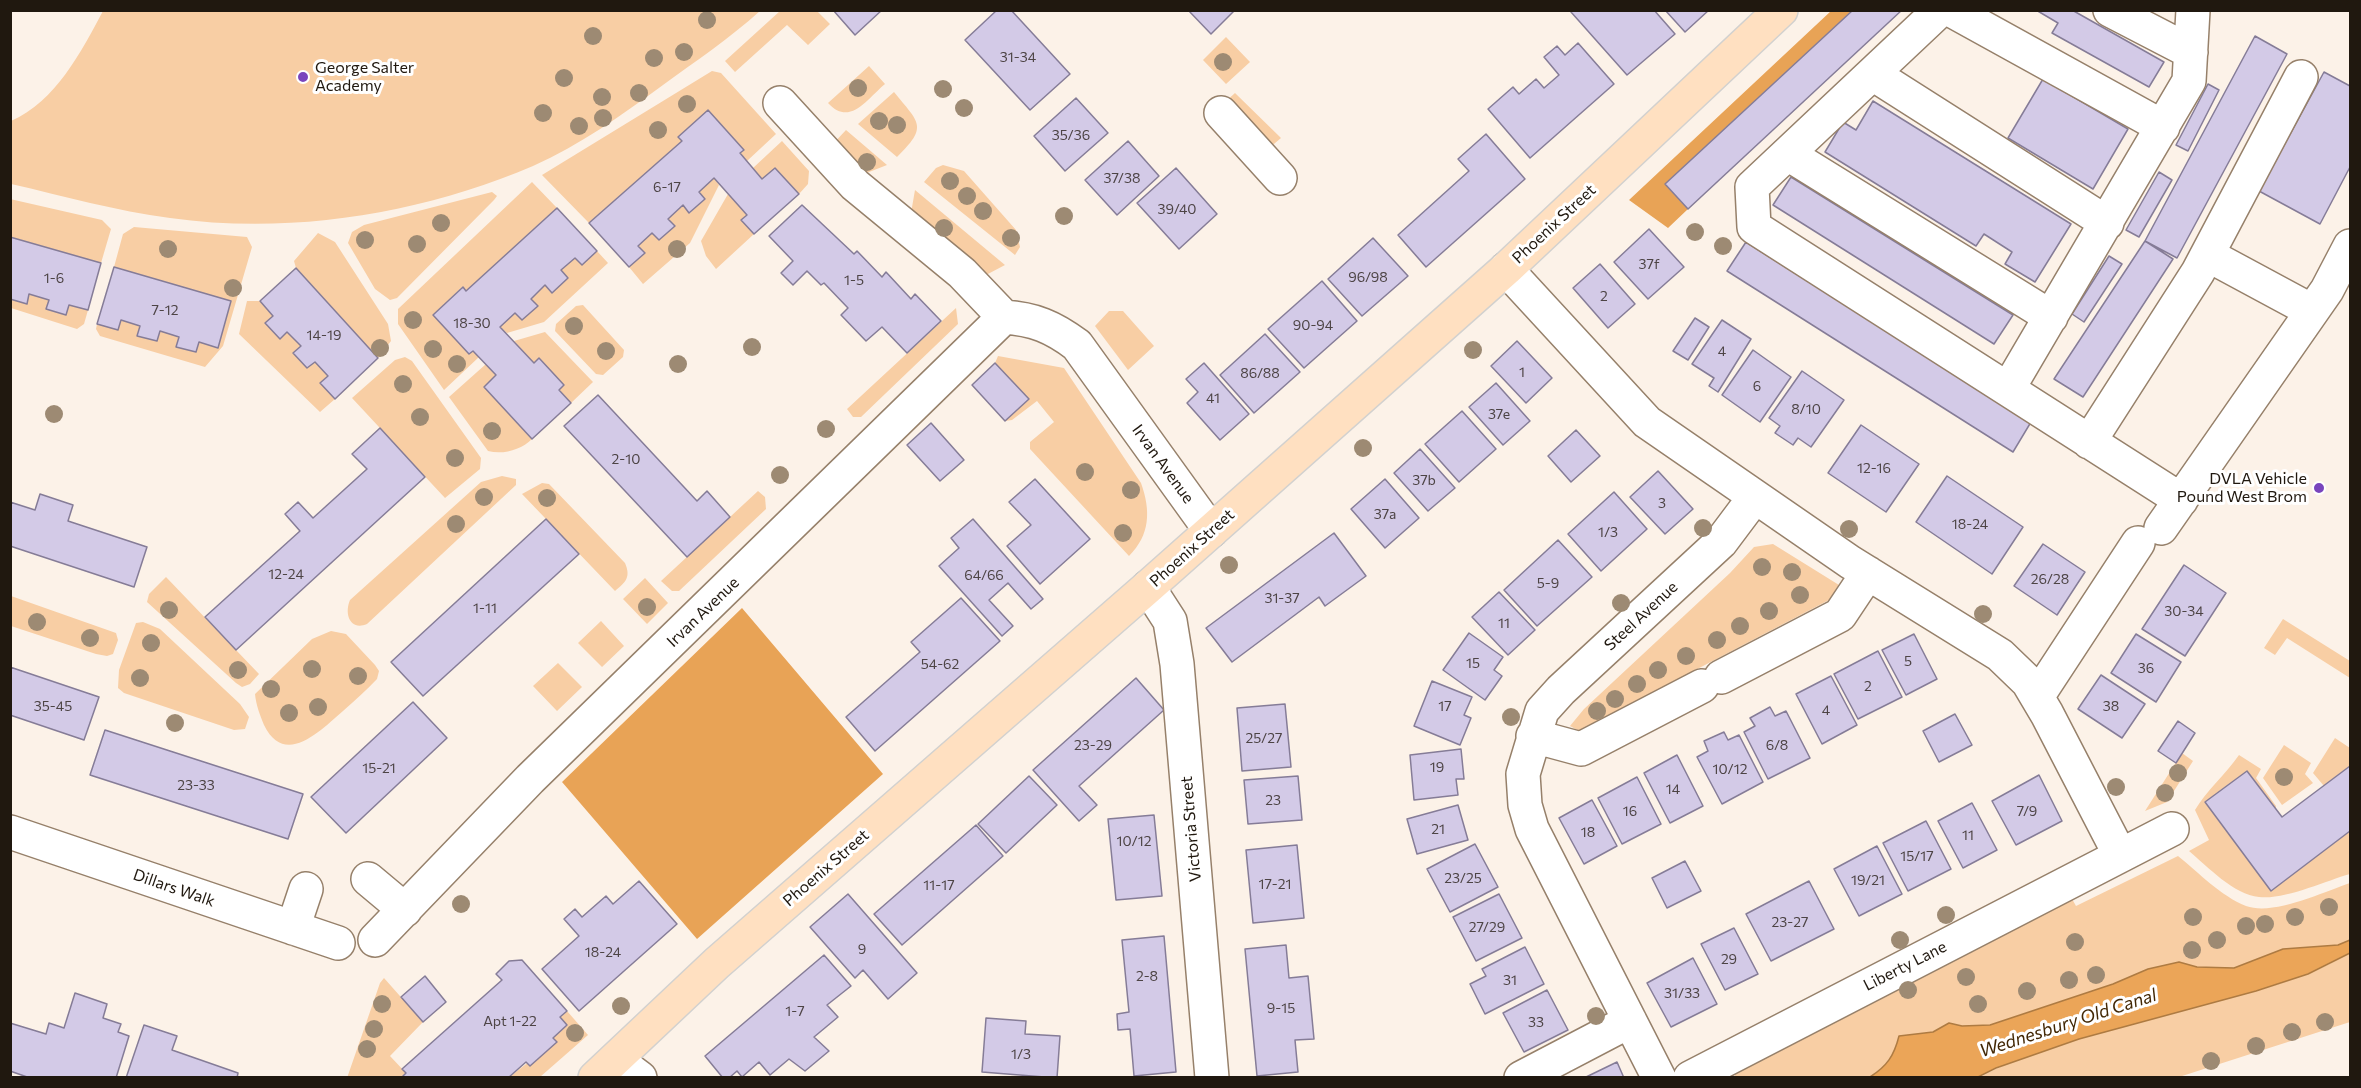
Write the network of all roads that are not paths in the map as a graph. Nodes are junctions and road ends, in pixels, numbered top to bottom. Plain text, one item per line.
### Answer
1 (1780, 10) edge
2 (1940, 10) edge
3 (1951, 10) edge
4 (2110, 10) edge
5 (2193, 10) edge
6 (2191, 52) junction
7 (1873, 74) junction
8 (2301, 77) dead end
9 (780, 104) dead end
10 (1221, 113) dead end
11 (2163, 127) junction
12 (1788, 154) junction
13 (1280, 178) dead end
14 (2107, 223) junction
15 (2350, 246) edge
16 (2208, 255) junction
17 (1506, 269) junction
18 (2312, 311) junction
19 (1004, 317) junction
20 (2051, 317) junction
21 (2008, 389) junction
22 (2090, 442) junction
23 (1754, 498) junction
24 (2181, 500) junction
25 (1211, 531) junction
26 (1868, 573) junction
27 (1148, 587) junction
28 (2037, 697) junction
29 (1533, 735) junction
30 (2172, 829) dead end
31 (10, 832) edge
32 (2120, 855) junction
33 (368, 879) dead end
34 (306, 889) dead end
35 (405, 910) junction
36 (293, 928) junction
37 (375, 940) dead end
38 (338, 943) dead end
39 (1630, 1021) junction
40 (617, 1071) edge
41 (1212, 1077) edge
42 (1521, 1077) edge
43 (1659, 1077) edge
44 (1690, 1077) edge

1 - 17 main road, Phoenix Street
2 - 7 street
3 - 11 street
4 - 6 street
5 - 6 street
6 - 11 street
7 - 12 street
7 - 14 street
8 - 16 street
9 - 19 street
10 - 13 street
11 - 14 street
12 - 20 street
12 - 21 street
14 - 20 street
15 - 18 street
16 - 18 street
16 - 22 street
17 - 23 street
17 - 25 main road, Phoenix Street
18 - 24 street
19 - 25 street, Irvan Avenue
19 - 35 street, Irvan Avenue
20 - 21 street
21 - 22 street
22 - 24 street
23 - 26 street
23 - 29 street, Steel Avenue
24 - 28 street
25 - 27 main road, Phoenix Street
26 - 28 street
26 - 29 street
27 - 40 main road, Phoenix Street
27 - 41 street, Victoria Street
28 - 32 street
29 - 39 street, Steel Avenue
30 - 32 street, Liberty Lane
31 - 36 street, Dillars Walk
32 - 44 street, Liberty Lane
33 - 35 street
34 - 36 street
35 - 37 street, Irvan Avenue
36 - 38 street, Dillars Walk
39 - 42 street
39 - 43 street, Steel Avenue

